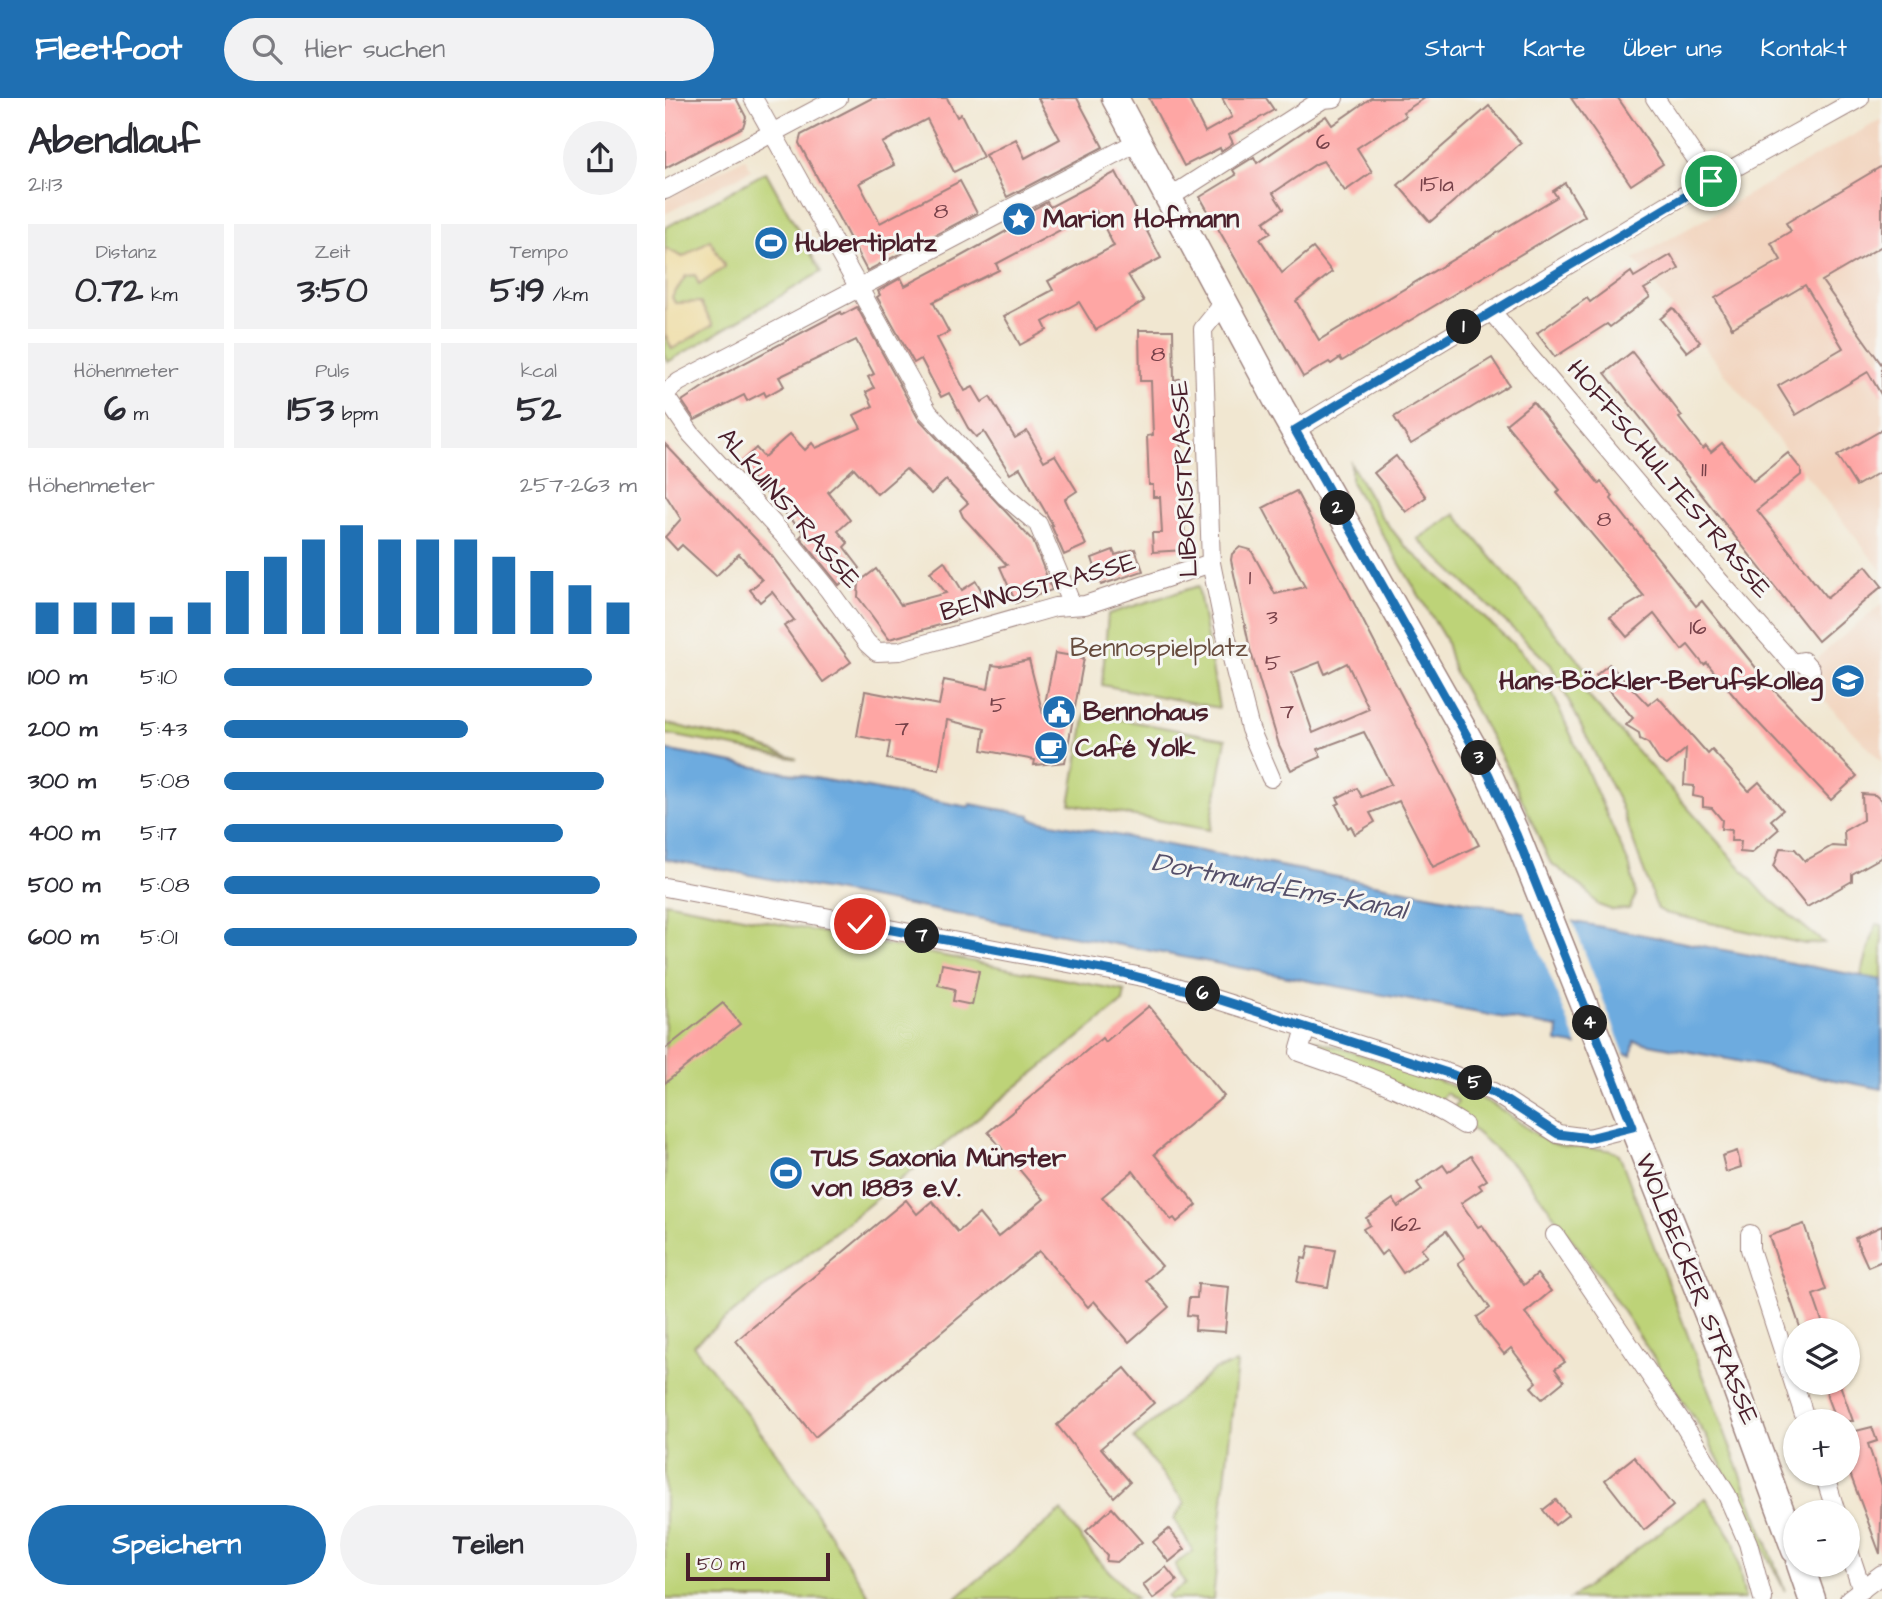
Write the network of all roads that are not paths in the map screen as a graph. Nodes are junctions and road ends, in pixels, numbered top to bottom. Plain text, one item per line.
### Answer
1 (753, 98) edge
2 (838, 98) edge
3 (1115, 98) edge
4 (1334, 98) edge
5 (1655, 98) edge
6 (1860, 98) edge
7 (772, 133) junction
8 (1137, 142) junction
9 (1711, 181) junction
10 (665, 190) edge
11 (1167, 199) junction
12 (860, 288) junction
13 (1224, 303) junction
14 (1492, 311) junction
15 (665, 395) edge
16 (1295, 430) junction
17 (1212, 563) junction
18 (1072, 605) junction
19 (877, 652) joint
20 (1811, 670) dead end
21 (1271, 778) dead end
22 (665, 887) edge
23 (1306, 1028) junction
24 (1464, 1125) dead end
25 (1633, 1127) junction
26 (1750, 1234) dead end
27 (1555, 1235) dead end
28 (1802, 1409) edge
29 (1783, 1515) edge
30 (1882, 1574) edge
31 (1804, 1577) edge
32 (1852, 1577) edge
33 (1855, 1595) edge
34 (1763, 1599) edge
35 (1812, 1599) edge

1 - 7 street
2 - 7 street
3 - 8 main road, WOLBECKER STRASSE
4 - 11 street
5 - 9 street
6 - 9 street
7 - 10 street
7 - 12 street
8 - 11 main road, WOLBECKER STRASSE
8 - 12 street
9 - 14 street
11 - 13 main road, WOLBECKER STRASSE
12 - 15 street
12 - 18 street
13 - 16 main road, WOLBECKER STRASSE
13 - 17 street, LIBORISTRASSE
14 - 16 street
14 - 20 street, HOFFSCHULTESTRASSE
15 - 19 street, ALKUINSTRASSE
16 - 25 main road, WOLBECKER STRASSE
17 - 18 street, BENNOSTRASSE
17 - 21 street, LIBORISTRASSE
18 - 19 street, BENNOSTRASSE
22 - 23 street
23 - 24 street
23 - 25 street
25 - 29 main road, WOLBECKER STRASSE
26 - 28 street, WOLBECKER STRASSE
27 - 34 street
30 - 33 street
31 - 35 main road
32 - 33 street

